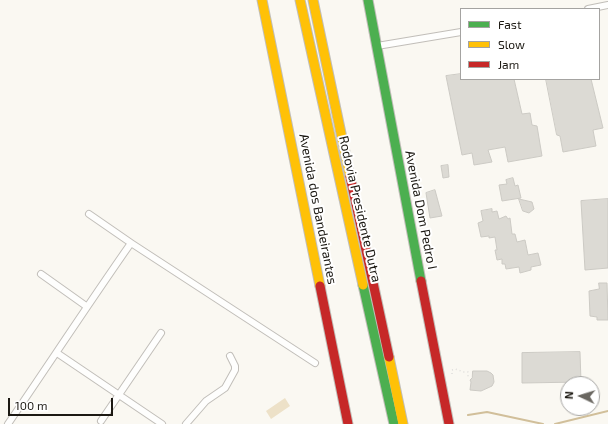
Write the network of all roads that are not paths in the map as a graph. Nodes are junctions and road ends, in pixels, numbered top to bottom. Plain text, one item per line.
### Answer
1 (262, 0) edge
2 (300, 0) edge
3 (313, 0) edge
4 (368, 0) edge
5 (608, 5) edge
6 (593, 8) edge
7 (460, 32) edge
8 (377, 46) junction
9 (88, 214) dead end
10 (131, 243) junction
11 (41, 274) dead end
12 (86, 306) junction
13 (161, 334) dead end
14 (56, 353) junction
15 (230, 356) dead end
16 (316, 363) dead end
17 (119, 394) junction
18 (101, 420) dead end
19 (8, 424) edge
20 (162, 424) edge
21 (186, 424) edge
22 (348, 424) edge
23 (394, 424) edge
24 (403, 424) edge
25 (449, 424) edge

1 - 22 main road, Avenida dos Bandeirantes
2 - 23 main road, Rodovia Presidente Dutra
3 - 24 main road, Rodovia Presidente Dutra
4 - 8 main road, Avenida Dom Pedro I
5 - 6 street
7 - 8 street
8 - 25 main road, Avenida Dom Pedro I
9 - 10 street
10 - 12 street
10 - 16 street
11 - 12 street
12 - 14 street
13 - 17 street
14 - 17 street
14 - 19 street
15 - 21 street
17 - 18 street
17 - 20 street

